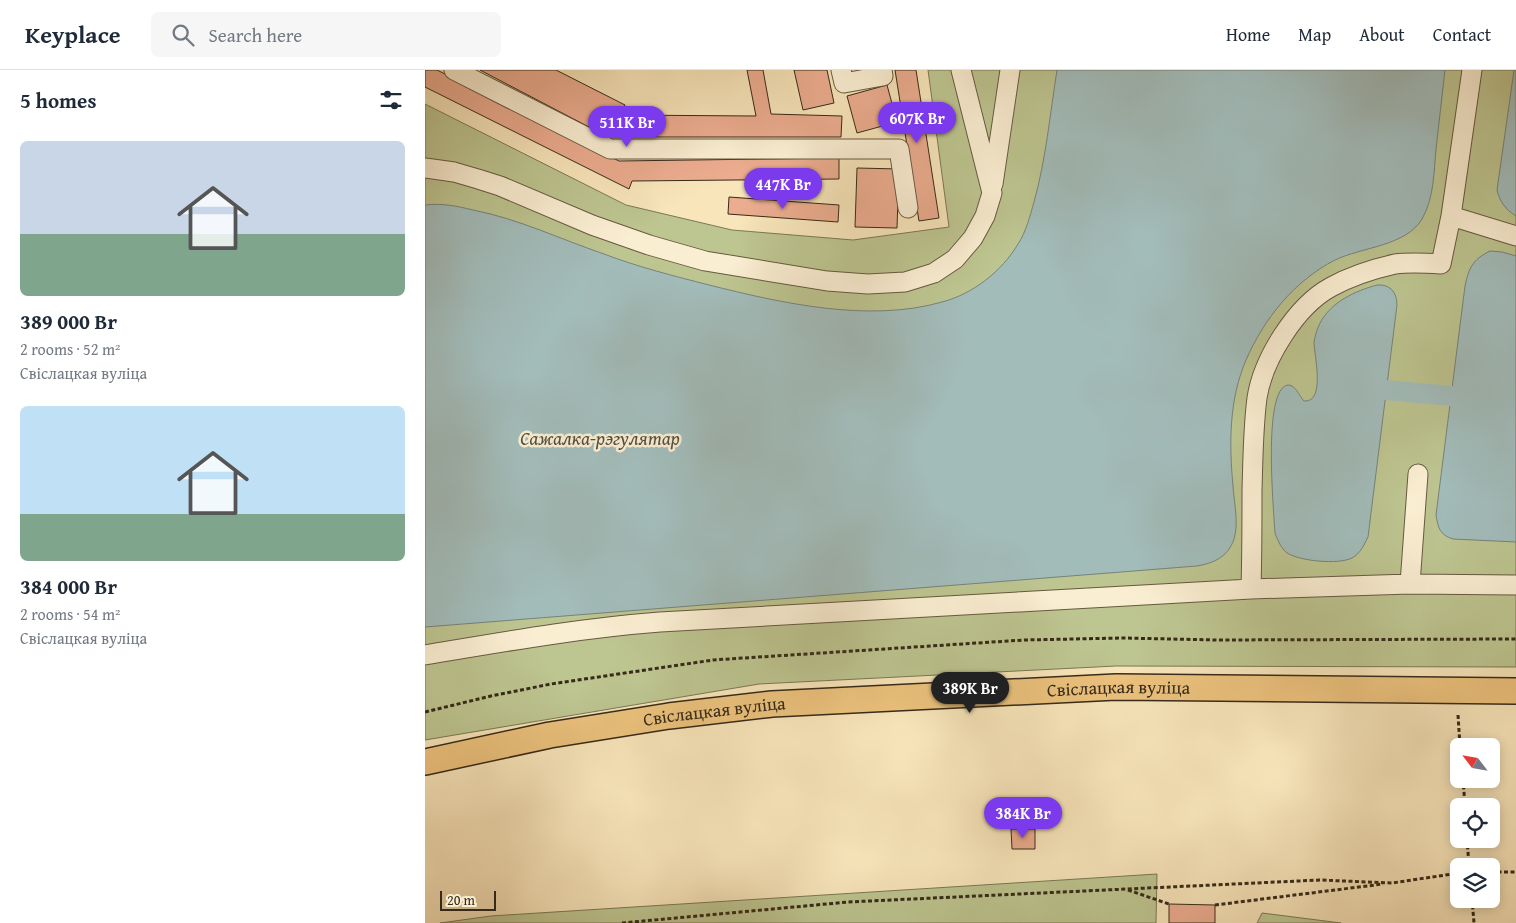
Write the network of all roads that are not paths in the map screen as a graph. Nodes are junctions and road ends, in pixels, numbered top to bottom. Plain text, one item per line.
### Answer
1 (454, 70) edge
2 (841, 70) edge
3 (882, 70) edge
4 (961, 70) edge
5 (1009, 70) edge
6 (1472, 70) edge
7 (425, 168) edge
8 (991, 193) junction
9 (908, 208) dead end
10 (1451, 216) junction
11 (1516, 236) edge
12 (1418, 474) dead end
13 (1410, 584) junction
14 (1516, 585) edge
15 (1251, 589) junction
16 (425, 655) edge
17 (1516, 691) edge
18 (425, 762) edge

1 - 9 lane
2 - 3 lane
4 - 8 lane
5 - 8 lane
6 - 10 lane
7 - 8 lane
10 - 11 lane
10 - 15 lane
12 - 13 lane
13 - 14 lane
13 - 15 lane
15 - 16 lane
17 - 18 main road, Свіслацкая вуліца

